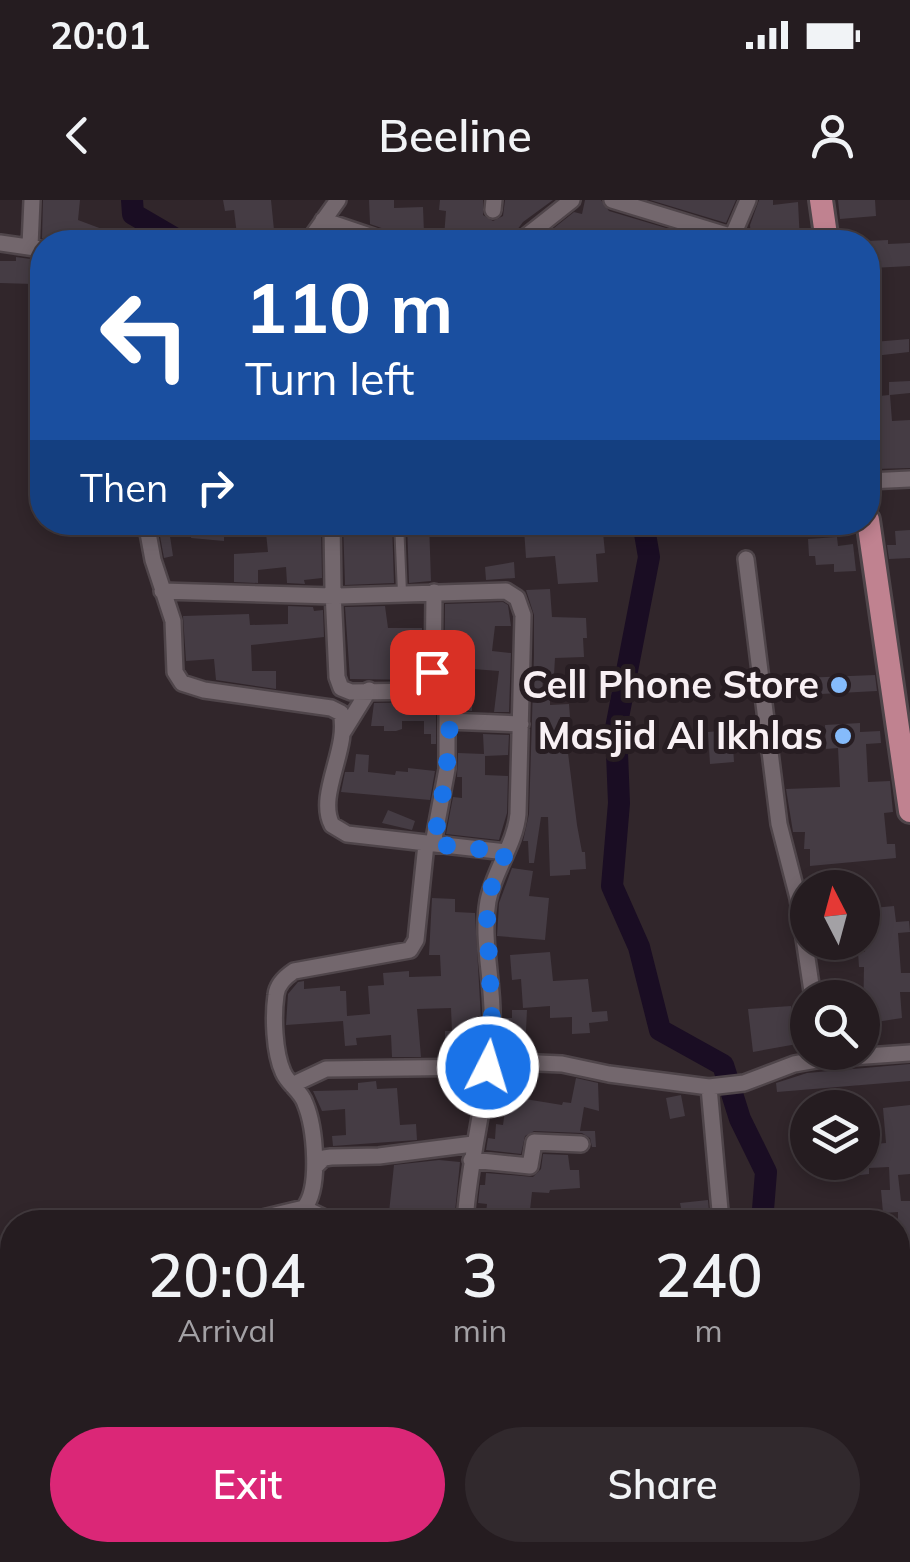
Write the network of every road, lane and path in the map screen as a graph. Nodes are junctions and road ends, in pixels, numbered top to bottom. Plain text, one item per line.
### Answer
1 (32, 200) edge
2 (338, 200) edge
3 (572, 200) edge
4 (612, 200) edge
5 (748, 200) edge
6 (821, 200) edge
7 (323, 220) junction
8 (35, 230) edge
9 (316, 230) edge
10 (353, 230) edge
11 (535, 230) edge
12 (701, 230) edge
13 (735, 230) edge
14 (825, 230) edge
15 (0, 243) edge
16 (30, 246) edge
17 (910, 479) edge
18 (880, 480) edge
19 (149, 535) edge
20 (332, 535) edge
21 (400, 535) edge
22 (870, 535) edge
23 (746, 559) dead end
24 (162, 592) junction
25 (434, 592) junction
26 (402, 593) junction
27 (333, 594) junction
28 (369, 690) junction
29 (432, 691) junction
30 (447, 721) junction
31 (522, 724) junction
32 (343, 732) junction
33 (910, 810) edge
34 (430, 844) junction
35 (506, 852) junction
36 (810, 980) edge
37 (910, 1053) edge
38 (880, 1054) edge
39 (488, 1064) junction
40 (790, 1065) edge
41 (292, 1085) junction
42 (711, 1087) junction
43 (581, 1144) dead end
44 (472, 1152) junction
45 (316, 1166) junction
46 (304, 1208) junction
47 (296, 1210) edge
48 (308, 1210) edge
49 (466, 1210) edge
50 (720, 1210) edge

1 - 8 street
2 - 7 street
3 - 11 street
4 - 12 street
5 - 13 street
6 - 14 main road
7 - 9 street
7 - 10 street
15 - 16 street
17 - 18 street
19 - 24 street
20 - 27 street
21 - 26 lane
22 - 33 main road
23 - 36 street
24 - 27 street
24 - 32 street
25 - 26 street
25 - 29 street
25 - 31 street
26 - 27 street
27 - 28 street
28 - 29 street
28 - 32 street
29 - 30 street
30 - 31 street
30 - 34 street
31 - 35 street
32 - 34 street
34 - 35 street
34 - 41 street
35 - 39 street
37 - 38 street
39 - 41 street
39 - 42 street
39 - 44 street
40 - 42 street
41 - 45 street
42 - 50 street
43 - 44 street
44 - 45 street
44 - 49 street
45 - 46 street
46 - 47 street
46 - 48 street

